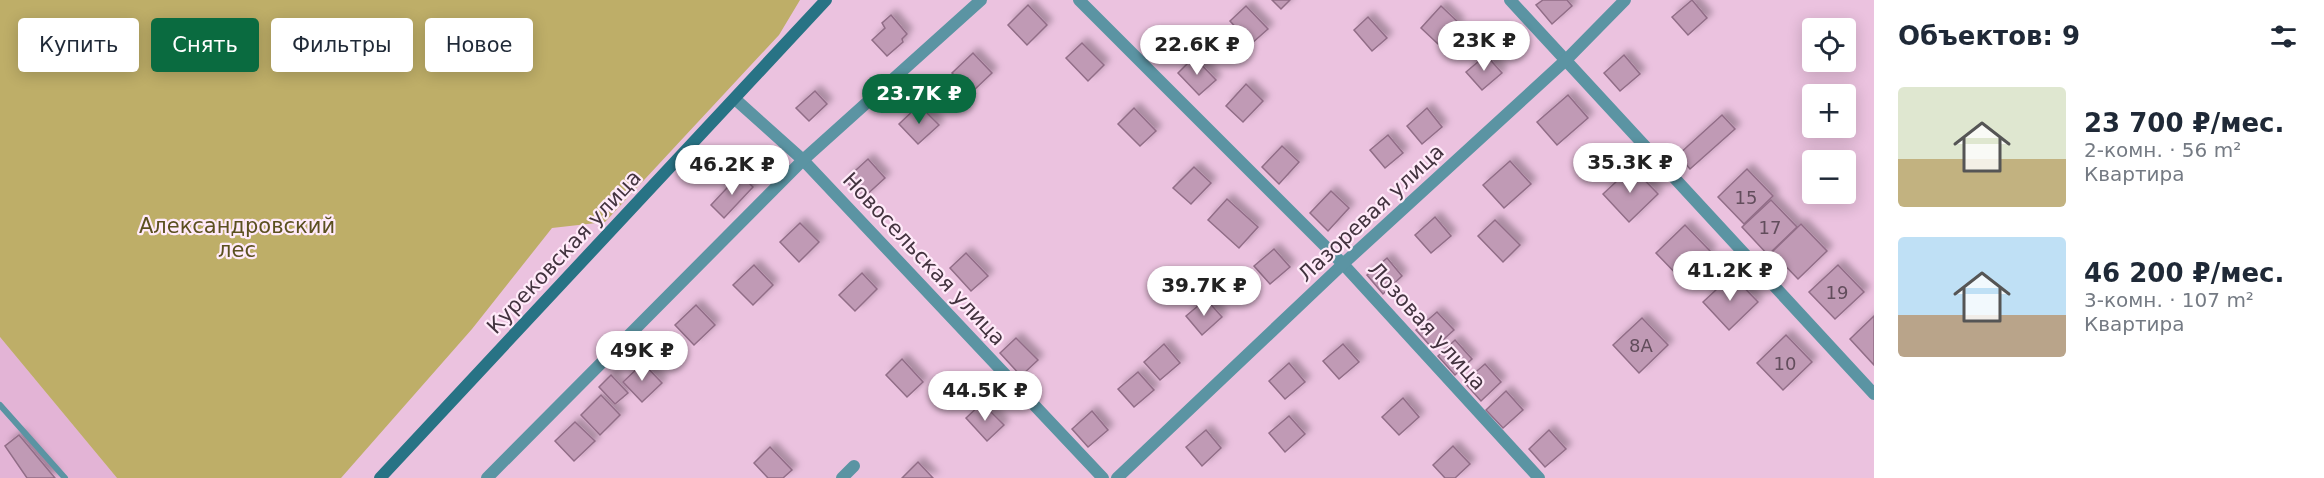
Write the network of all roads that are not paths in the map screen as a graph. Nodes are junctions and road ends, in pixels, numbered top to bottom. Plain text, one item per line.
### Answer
1 (826, 0) edge
2 (981, 0) edge
3 (1079, 0) edge
4 (1510, 0) edge
5 (1625, 0) edge
6 (1567, 59) junction
7 (735, 99) junction
8 (803, 160) junction
9 (1343, 264) junction
10 (1874, 394) edge
11 (0, 405) edge
12 (854, 466) dead end
13 (65, 478) edge
14 (380, 478) edge
15 (487, 478) edge
16 (842, 478) edge
17 (1103, 478) edge
18 (1116, 478) edge
19 (1539, 478) edge

1 - 7 street, Курековская улица
2 - 8 street
3 - 9 street, Лозовая улица
4 - 6 street
5 - 6 street, Лазоревая улица
6 - 9 street, Лазоревая улица
6 - 10 street
7 - 8 street, Новосельская улица
7 - 14 street, Курековская улица
8 - 15 street
8 - 17 street, Новосельская улица
9 - 18 street, Лазоревая улица
9 - 19 street, Лозовая улица
11 - 13 lane
12 - 16 street

